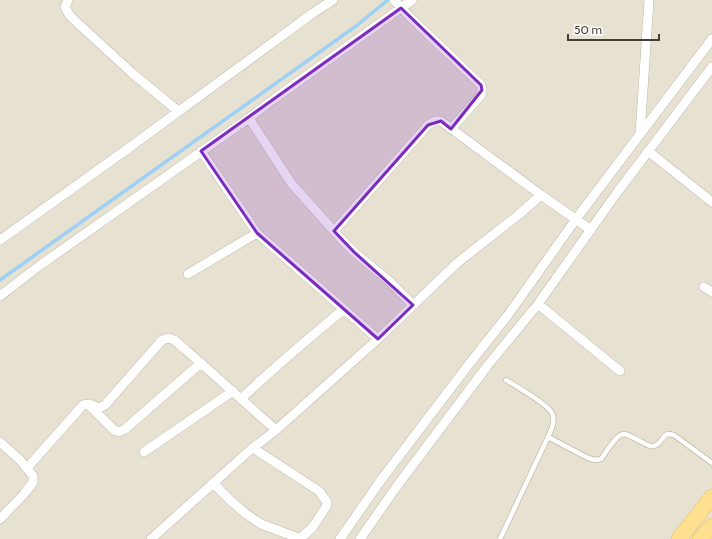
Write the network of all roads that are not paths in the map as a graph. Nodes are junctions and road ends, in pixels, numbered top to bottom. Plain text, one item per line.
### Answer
1 (68, 0) edge
2 (333, 0) edge
3 (412, 0) edge
4 (649, 0) edge
5 (397, 4) edge
6 (712, 39) edge
7 (712, 67) edge
8 (178, 111) junction
9 (249, 118) junction
10 (451, 129) junction
11 (639, 136) junction
12 (201, 151) junction
13 (648, 151) junction
14 (540, 195) junction
15 (712, 202) edge
16 (578, 220) junction
17 (590, 228) junction
18 (334, 231) junction
19 (257, 233) junction
20 (0, 240) edge
21 (188, 274) dead end
22 (0, 296) edge
23 (538, 304) junction
24 (413, 305) junction
25 (344, 310) junction
26 (378, 339) junction
27 (201, 363) junction
28 (479, 364) junction
29 (620, 371) dead end
30 (506, 380) dead end
31 (232, 391) junction
32 (241, 399) junction
33 (89, 404) junction
34 (276, 430) junction
35 (548, 437) junction
36 (0, 442) edge
37 (253, 448) junction
38 (144, 452) dead end
39 (712, 463) edge
40 (27, 468) junction
41 (213, 483) junction
42 (712, 498) edge
43 (0, 519) edge
44 (712, 526) edge
45 (151, 539) edge
46 (340, 539) edge
47 (360, 539) edge
48 (500, 539) edge
49 (679, 539) edge
50 (700, 539) edge

1 - 8 street
2 - 8 street
3 - 5 street
4 - 11 street
5 - 9 street
5 - 10 street
6 - 11 street
7 - 13 street
8 - 20 street
9 - 12 street
9 - 18 street
10 - 14 street
10 - 18 street
11 - 16 street
12 - 19 street
12 - 22 street
13 - 15 street
13 - 17 street
14 - 16 street
14 - 24 street
16 - 17 street
16 - 28 street
17 - 23 street
18 - 24 street
19 - 21 street
19 - 25 street
23 - 28 street
23 - 29 street
24 - 26 street
25 - 26 street
25 - 32 street
26 - 34 street
27 - 31 street
27 - 33 street
27 - 33 street
28 - 46 street
28 - 47 street
30 - 35 lane
31 - 32 street
31 - 38 street
32 - 34 street
33 - 40 street
34 - 37 street
35 - 39 lane
35 - 48 lane
36 - 40 street
37 - 41 street
37 - 41 street
40 - 43 street
41 - 45 street
42 - 49 main road
44 - 50 main road

